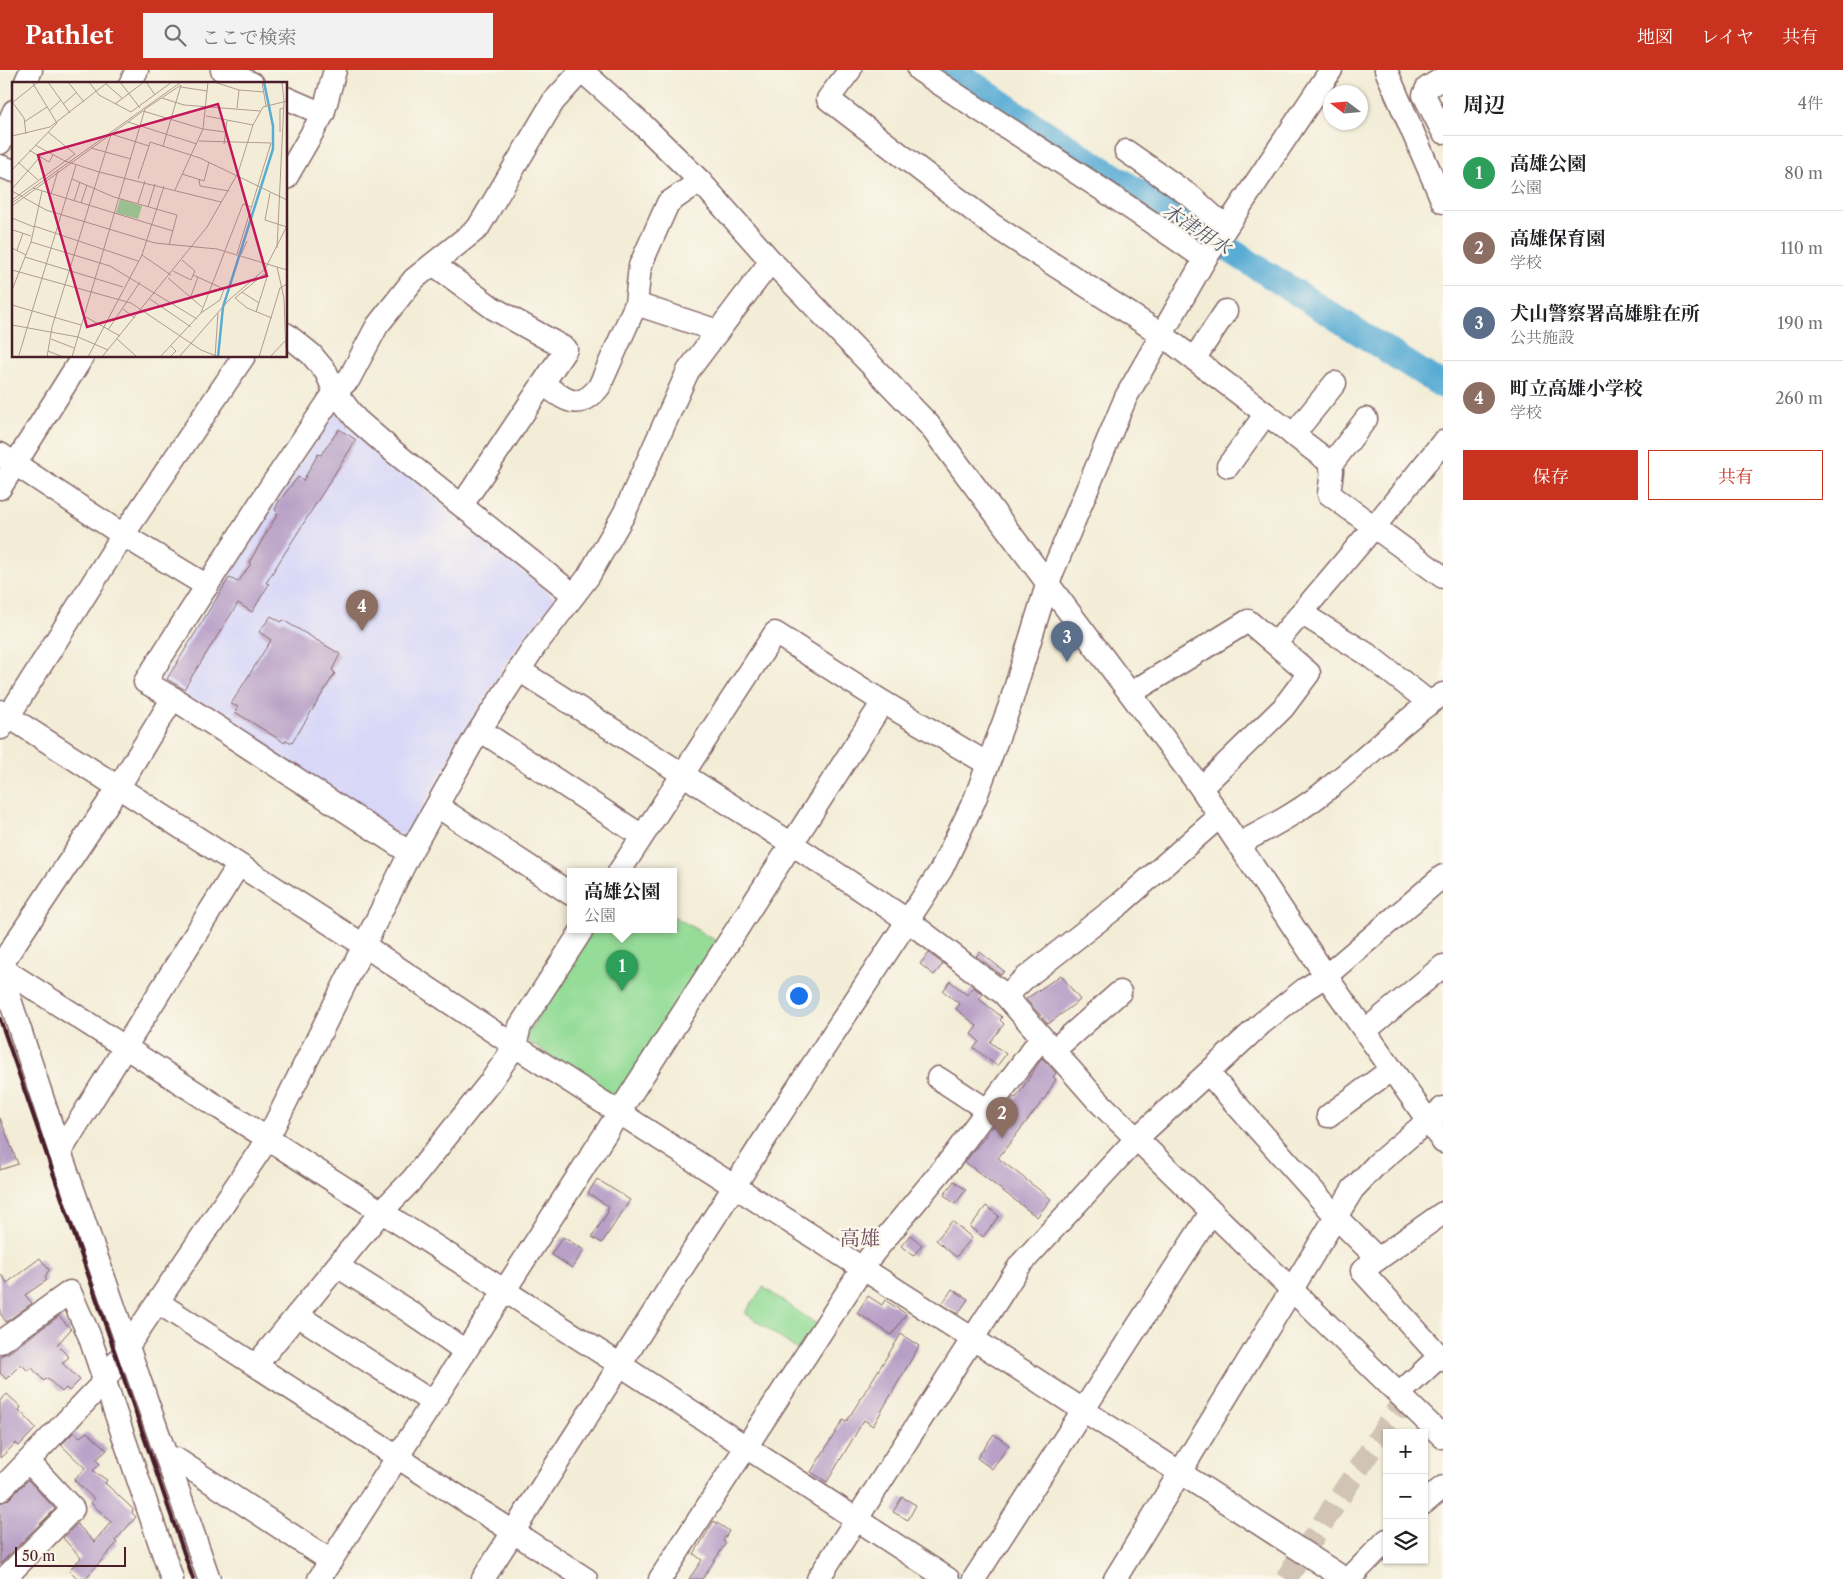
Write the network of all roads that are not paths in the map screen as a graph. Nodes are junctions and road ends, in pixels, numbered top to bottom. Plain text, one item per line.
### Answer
1 (31, 70) edge
2 (137, 70) edge
3 (335, 70) edge
4 (581, 70) edge
5 (850, 70) edge
6 (919, 70) edge
7 (1331, 70) edge
8 (1386, 70) edge
9 (227, 76) edge
10 (1443, 78) edge
11 (26, 82) edge
12 (131, 82) edge
13 (246, 82) edge
14 (288, 99) edge
15 (323, 114) junction
16 (12, 116) edge
17 (1443, 132) edge
18 (0, 144) edge
19 (1126, 152) dead end
20 (1434, 153) edge
21 (0, 166) edge
22 (12, 170) edge
23 (288, 175) edge
24 (700, 180) junction
25 (1443, 202) edge
26 (1226, 228) junction
27 (1208, 255) junction
28 (771, 261) junction
29 (433, 264) junction
30 (636, 304) junction
31 (1226, 311) dead end
32 (718, 331) junction
33 (1161, 334) junction
34 (288, 336) edge
35 (82, 358) edge
36 (243, 358) edge
37 (1194, 360) junction
38 (1335, 383) dead end
39 (543, 384) junction
40 (335, 392) junction
41 (1266, 415) junction
42 (1366, 419) dead end
43 (1293, 435) junction
44 (1443, 442) edge
45 (8, 459) edge
46 (1228, 466) dead end
47 (1330, 466) junction
48 (0, 488) edge
49 (462, 505) junction
50 (1374, 527) junction
51 (122, 535) junction
52 (1443, 577) edge
53 (1047, 584) junction
54 (207, 586) junction
55 (574, 595) junction
56 (1301, 613) junction
57 (1276, 643) junction
58 (519, 670) junction
59 (1131, 692) junction
60 (173, 698) junction
61 (1437, 698) edge
62 (883, 702) junction
63 (3, 719) edge
64 (480, 730) junction
65 (988, 764) junction
66 (683, 773) junction
67 (118, 788) junction
68 (1201, 788) junction
69 (437, 806) junction
70 (1220, 816) junction
71 (642, 836) junction
72 (792, 844) junction
73 (1239, 844) junction
74 (410, 854) junction
75 (238, 866) junction
76 (622, 868) edge
77 (1443, 876) edge
78 (567, 891) edge
79 (907, 920) junction
80 (580, 933) edge
81 (365, 946) junction
82 (1443, 966) edge
83 (0, 967) edge
84 (1326, 976) junction
85 (1120, 992) dead end
86 (1006, 996) junction
87 (1366, 1031) junction
88 (1047, 1045) junction
89 (126, 1046) junction
90 (514, 1046) junction
91 (1392, 1069) junction
92 (1208, 1073) junction
93 (938, 1078) dead end
94 (987, 1110) junction
95 (620, 1112) junction
96 (1436, 1114) edge
97 (1328, 1116) dead end
98 (1138, 1138) junction
99 (268, 1140) junction
100 (1443, 1142) edge
101 (60, 1152) junction
102 (736, 1186) junction
103 (1212, 1211) junction
104 (381, 1212) junction
105 (1443, 1213) edge
106 (1337, 1215) junction
107 (1378, 1260) junction
108 (337, 1266) junction
109 (862, 1268) junction
110 (1292, 1289) junction
111 (505, 1291) junction
112 (159, 1303) junction
113 (297, 1315) junction
114 (973, 1339) junction
115 (0, 1342) edge
116 (128, 1347) junction
117 (465, 1351) junction
118 (1441, 1359) edge
119 (257, 1364) junction
120 (619, 1364) junction
121 (103, 1383) junction
122 (1399, 1394) junction
123 (432, 1402) junction
124 (1083, 1411) junction
125 (1443, 1437) edge
126 (746, 1447) junction
127 (398, 1456) junction
128 (167, 1458) junction
129 (29, 1462) junction
130 (1181, 1472) junction
131 (1443, 1487) edge
132 (0, 1490) edge
133 (1428, 1500) edge
134 (857, 1519) junction
135 (512, 1532) junction
136 (1383, 1544) edge
137 (325, 1570) edge
138 (16, 1575) edge
139 (172, 1579) edge
140 (209, 1579) edge
141 (483, 1579) edge
142 (586, 1579) edge
143 (660, 1579) edge
144 (818, 1579) edge
145 (948, 1579) edge
146 (974, 1579) edge
147 (1116, 1579) edge
148 (1344, 1579) edge
149 (1349, 1579) edge

1 - 11 street
2 - 12 street
3 - 15 street
4 - 24 street
4 - 29 street
5 - 33 street
6 - 27 street
7 - 26 street
8 - 20 street
9 - 13 street
10 - 17 street
14 - 15 street
15 - 23 street
16 - 18 street
19 - 26 street
20 - 25 street
21 - 22 street
24 - 28 street
24 - 30 street
26 - 27 street
27 - 33 street
28 - 32 street
28 - 53 street
29 - 39 street
29 - 40 street
30 - 32 street
30 - 39 street
31 - 37 street
32 - 55 street
33 - 37 street
33 - 53 street
34 - 40 street
35 - 45 street
36 - 51 street
37 - 41 street
38 - 43 street
39 - 49 street
40 - 49 street
40 - 54 street
41 - 43 street
41 - 46 street
42 - 47 street
43 - 47 street
44 - 50 street
45 - 48 street
45 - 51 street
47 - 50 street
49 - 55 street
50 - 52 street
50 - 56 street
51 - 54 street
51 - 63 street
53 - 59 street
53 - 65 street
54 - 60 street
55 - 58 street
56 - 57 street
56 - 61 street
57 - 59 street
57 - 68 street
58 - 64 street
58 - 66 street
59 - 68 street
60 - 67 street
60 - 74 street
61 - 73 street
62 - 65 street
62 - 66 street
62 - 72 street
63 - 67 street
64 - 69 street
64 - 71 street
65 - 79 street
66 - 71 street
66 - 72 street
67 - 75 street
67 - 83 street
68 - 70 street
69 - 74 street
69 - 78 street
70 - 73 street
70 - 86 street
71 - 76 street
72 - 79 street
72 - 95 street
73 - 84 street
74 - 81 street
75 - 81 street
75 - 89 street
77 - 84 street
79 - 86 street
79 - 102 street
80 - 90 street
81 - 90 street
81 - 99 street
82 - 87 street
83 - 89 street
83 - 101 street
84 - 87 street
84 - 92 street
85 - 88 street
86 - 88 street
87 - 91 street
88 - 94 street
88 - 98 street
89 - 99 street
89 - 101 street
90 - 95 street
90 - 104 street
91 - 96 street
91 - 97 street
92 - 98 street
92 - 106 street
93 - 94 street
94 - 109 street
95 - 102 street
95 - 111 street
96 - 100 street
96 - 106 street
98 - 103 street
98 - 114 street
99 - 104 street
99 - 112 street
101 - 116 street
102 - 109 street
102 - 120 street
103 - 110 street
103 - 124 street
104 - 108 street
104 - 111 street
105 - 107 street
106 - 107 street
106 - 110 street
107 - 118 street
108 - 113 street
108 - 117 street
109 - 114 street
109 - 126 street
110 - 122 street
110 - 130 street
111 - 117 street
111 - 120 street
112 - 116 street
112 - 119 street
113 - 119 street
113 - 123 street
114 - 124 street
114 - 134 street
115 - 121 street
116 - 121 street
116 - 128 street
117 - 123 street
118 - 122 street
119 - 127 street
120 - 126 street
120 - 135 street
121 - 129 street
121 - 139 street
122 - 125 street
123 - 127 street
124 - 130 street
124 - 146 street
126 - 134 street
126 - 143 street
127 - 135 street
127 - 137 street
128 - 137 street
128 - 140 street
129 - 132 street
129 - 138 street
130 - 147 street
130 - 148 street
131 - 133 street
134 - 144 street
134 - 145 street
135 - 141 street
135 - 142 street
136 - 149 street

